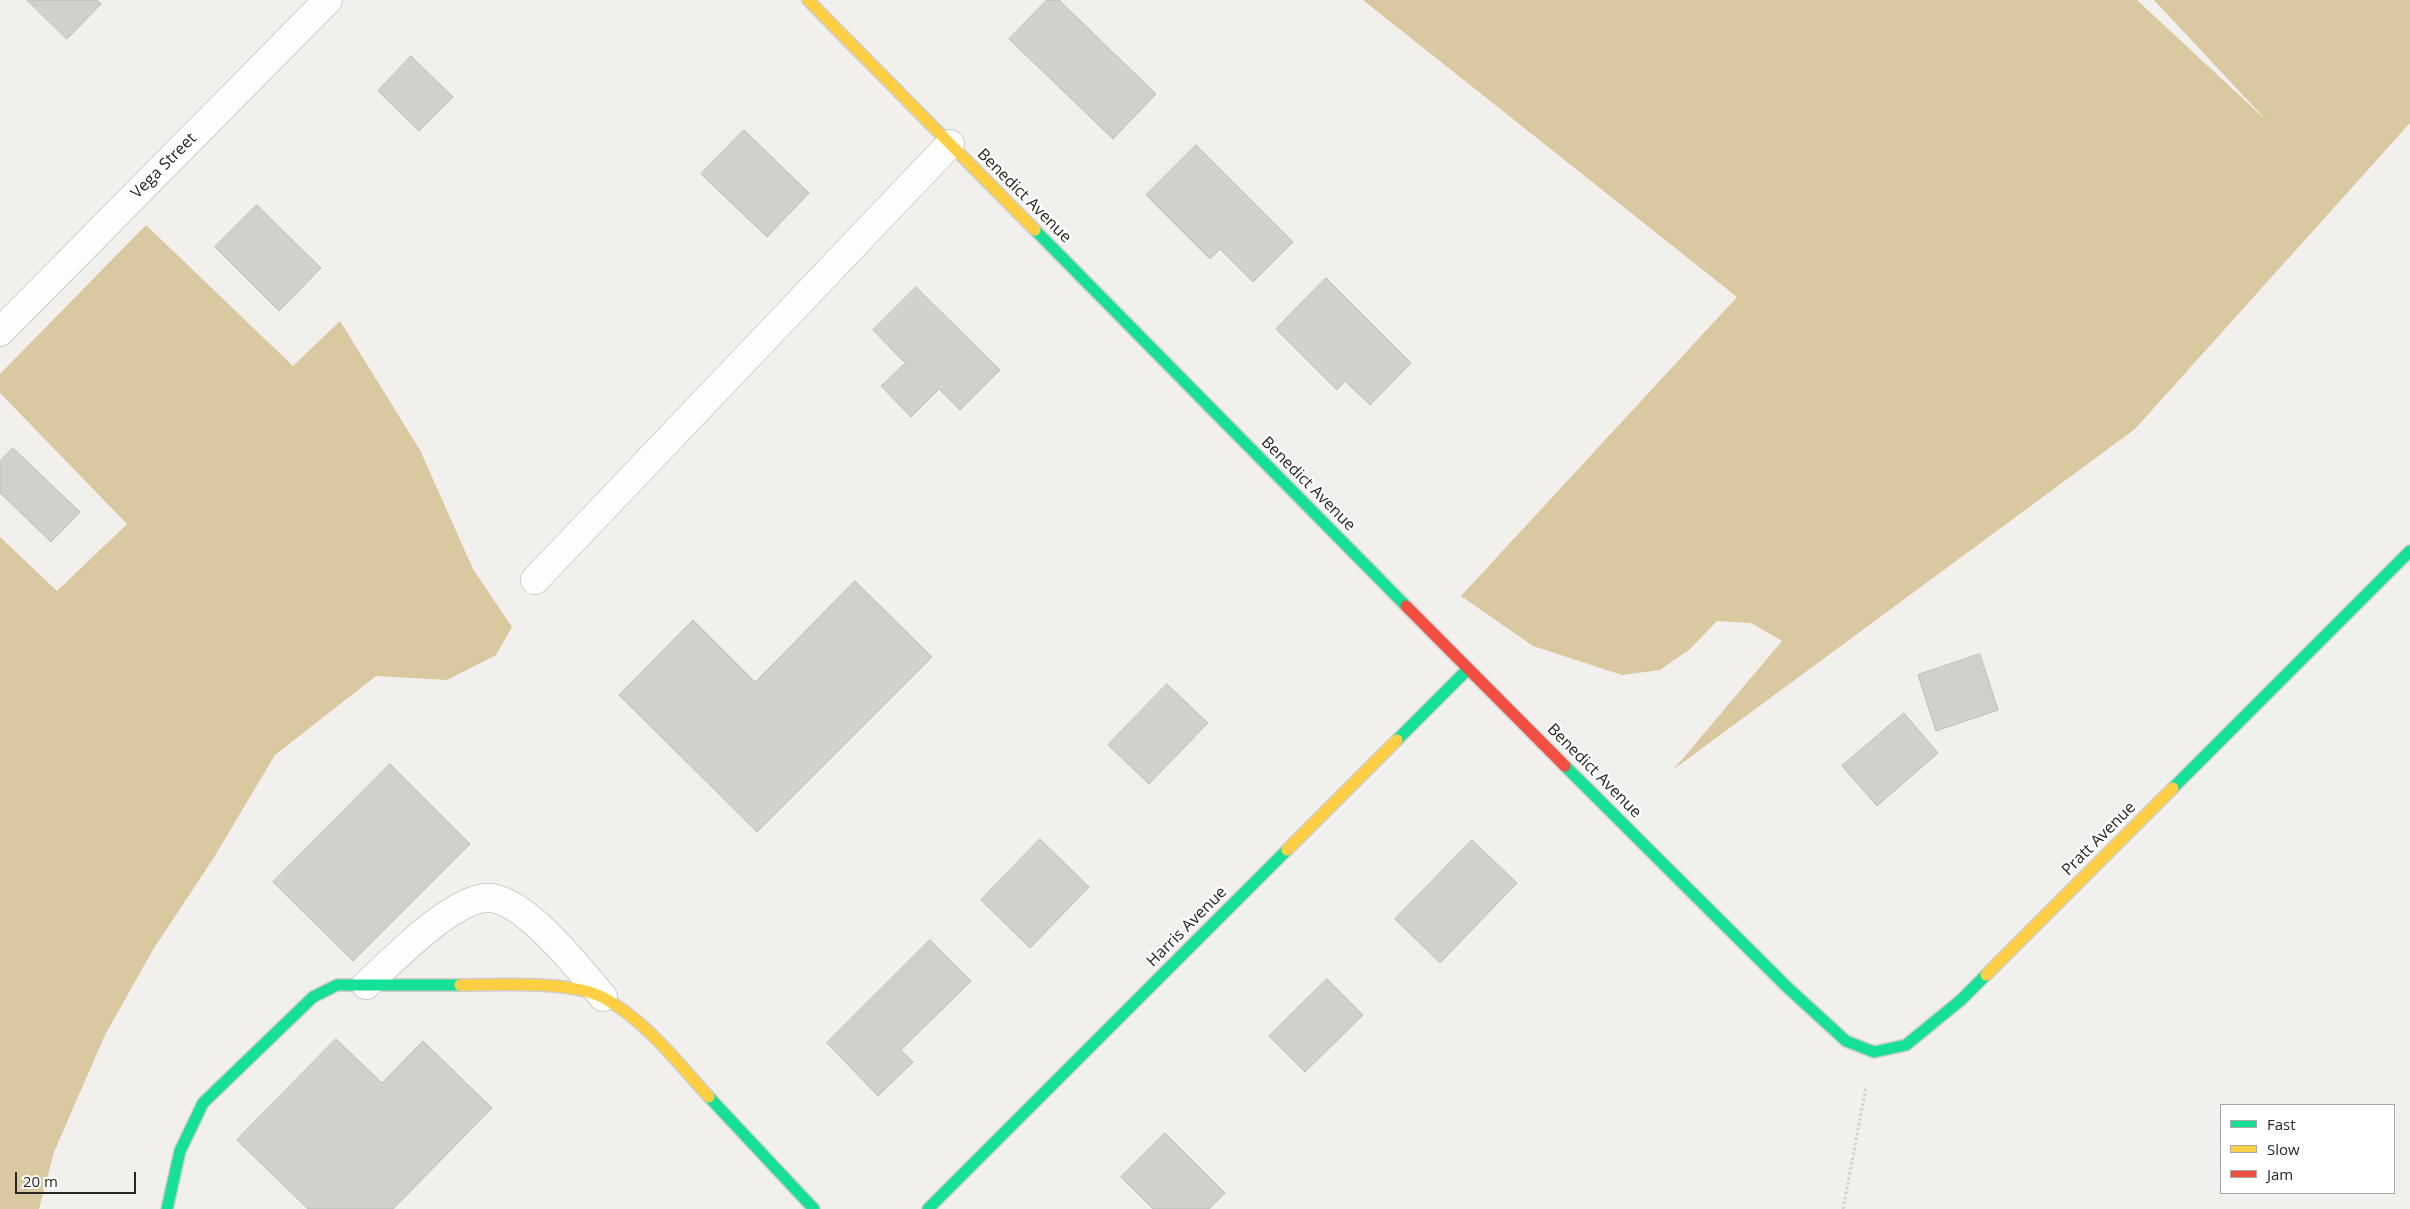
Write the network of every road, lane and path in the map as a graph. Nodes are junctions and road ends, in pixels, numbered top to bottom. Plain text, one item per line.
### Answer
1 (328, 0) edge
2 (808, 0) edge
3 (950, 144) junction
4 (0, 332) edge
5 (2410, 551) edge
6 (535, 580) dead end
7 (1468, 668) junction
8 (366, 985) junction
9 (603, 997) junction
10 (1874, 1052) junction
11 (167, 1209) edge
12 (814, 1209) edge
13 (928, 1209) edge
14 (1843, 1209) edge

1 - 4 street, Vega Street
2 - 3 street, Benedict Avenue
3 - 6 street
3 - 7 street, Benedict Avenue
5 - 10 street, Pratt Avenue
7 - 10 street, Benedict Avenue
7 - 13 street, Harris Avenue
8 - 9 street
8 - 9 street
8 - 11 street
9 - 12 street
10 - 14 path

